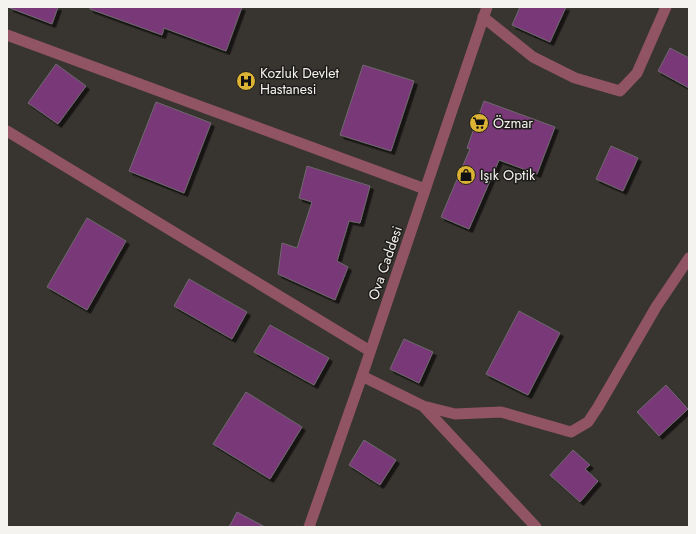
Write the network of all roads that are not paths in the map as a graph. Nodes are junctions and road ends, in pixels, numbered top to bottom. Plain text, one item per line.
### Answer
1 (666, 7) edge
2 (485, 12) edge
3 (7, 35) edge
4 (7, 130) edge
5 (425, 189) junction
6 (689, 258) edge
7 (370, 351) junction
8 (362, 376) junction
9 (423, 406) junction
10 (309, 527) edge
11 (536, 527) edge

1 - 2 street
2 - 5 street, Ova Caddesi
3 - 5 street
4 - 7 street
5 - 7 street, Ova Caddesi
6 - 9 street
7 - 8 street, Ova Caddesi
8 - 9 street
8 - 10 street, Ova Caddesi
9 - 11 street

